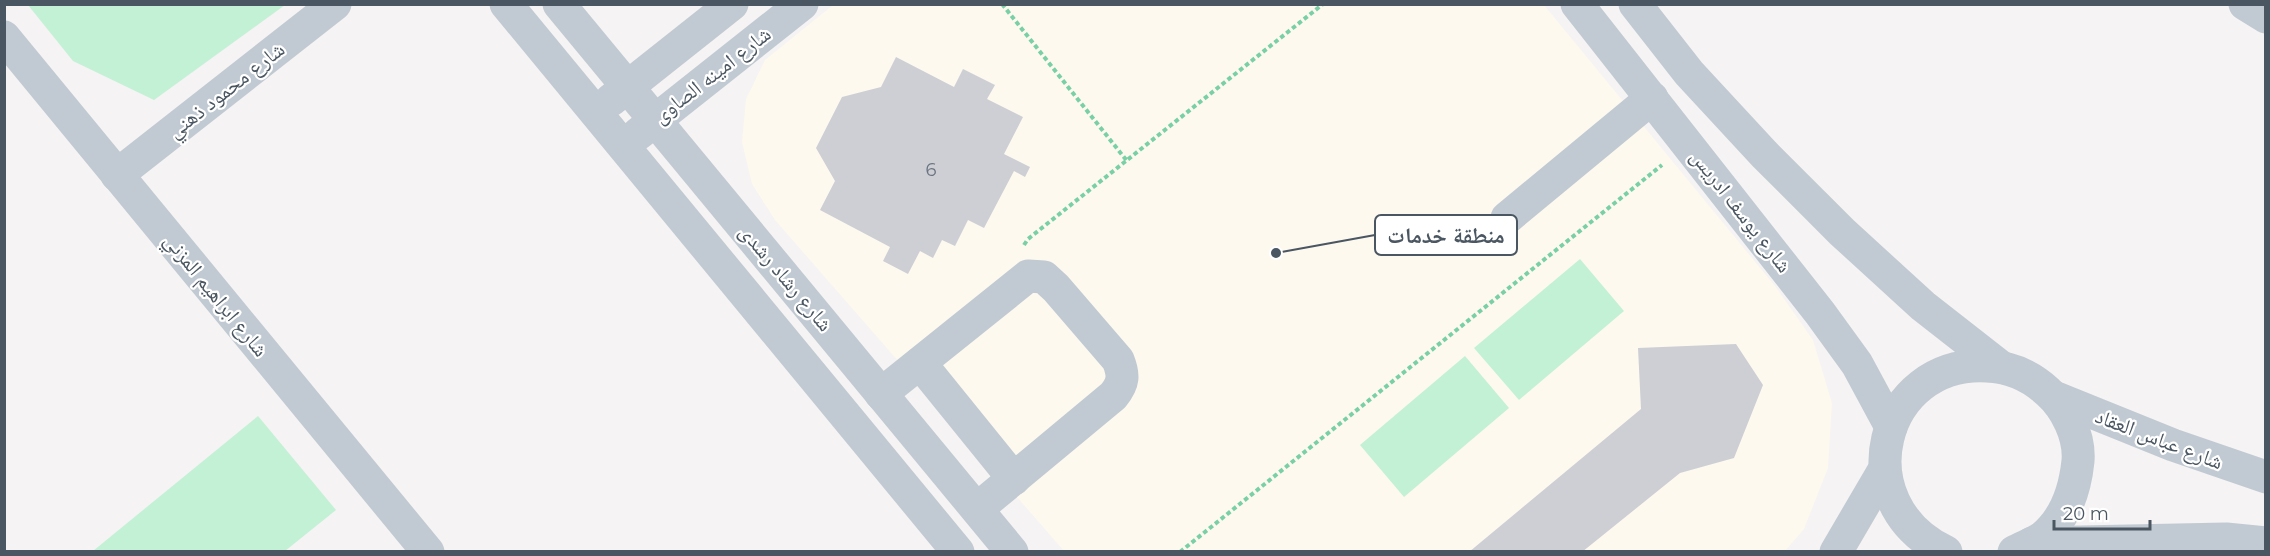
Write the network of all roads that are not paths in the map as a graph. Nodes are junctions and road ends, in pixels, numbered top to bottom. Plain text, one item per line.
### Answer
1 (335, 4) edge
2 (506, 4) edge
3 (559, 4) edge
4 (732, 4) edge
5 (802, 4) edge
6 (1577, 4) edge
7 (1635, 4) edge
8 (2245, 4) edge
9 (2265, 17) edge
10 (4, 38) edge
11 (627, 87) junction
12 (1652, 98) junction
13 (595, 112) junction
14 (655, 120) junction
15 (622, 146) junction
16 (117, 175) junction
17 (1507, 218) dead end
18 (920, 363) junction
19 (2001, 367) junction
20 (881, 394) junction
21 (2054, 397) junction
22 (1891, 427) junction
23 (1884, 470) junction
24 (2265, 477) edge
25 (1014, 479) junction
26 (977, 509) junction
27 (2265, 543) edge
28 (2023, 547) edge
29 (428, 552) edge
30 (958, 552) edge
31 (1012, 552) edge
32 (1836, 552) edge
33 (1946, 552) edge

1 - 16 street, شارع محمود ذهني
2 - 13 street, شارع رشاد رشدى
3 - 11 street, شارع رشاد رشدى
4 - 11 street, شارع امينه الصاوى
5 - 14 street, شارع امينه الصاوى
6 - 12 street, شارع يوسف ادريس
7 - 19 street
8 - 9 street
10 - 16 street, شارع ابراهيم المزني
11 - 13 street, شارع امينه الصاوى
11 - 14 street, شارع رشاد رشدى
12 - 17 street
12 - 22 street, شارع يوسف ادريس
13 - 15 street, شارع رشاد رشدى
14 - 15 street, شارع امينه الصاوى
14 - 20 street, شارع رشاد رشدى
15 - 30 street, شارع رشاد رشدى
16 - 29 street, شارع ابراهيم المزني
18 - 20 street
18 - 25 street
18 - 25 street
19 - 21 street
19 - 22 street
20 - 26 street, شارع رشاد رشدى
21 - 24 street, شارع عباس العقاد
21 - 28 street
22 - 23 street
23 - 32 street
23 - 33 street
25 - 26 street
26 - 31 street, شارع رشاد رشدى
27 - 28 street

